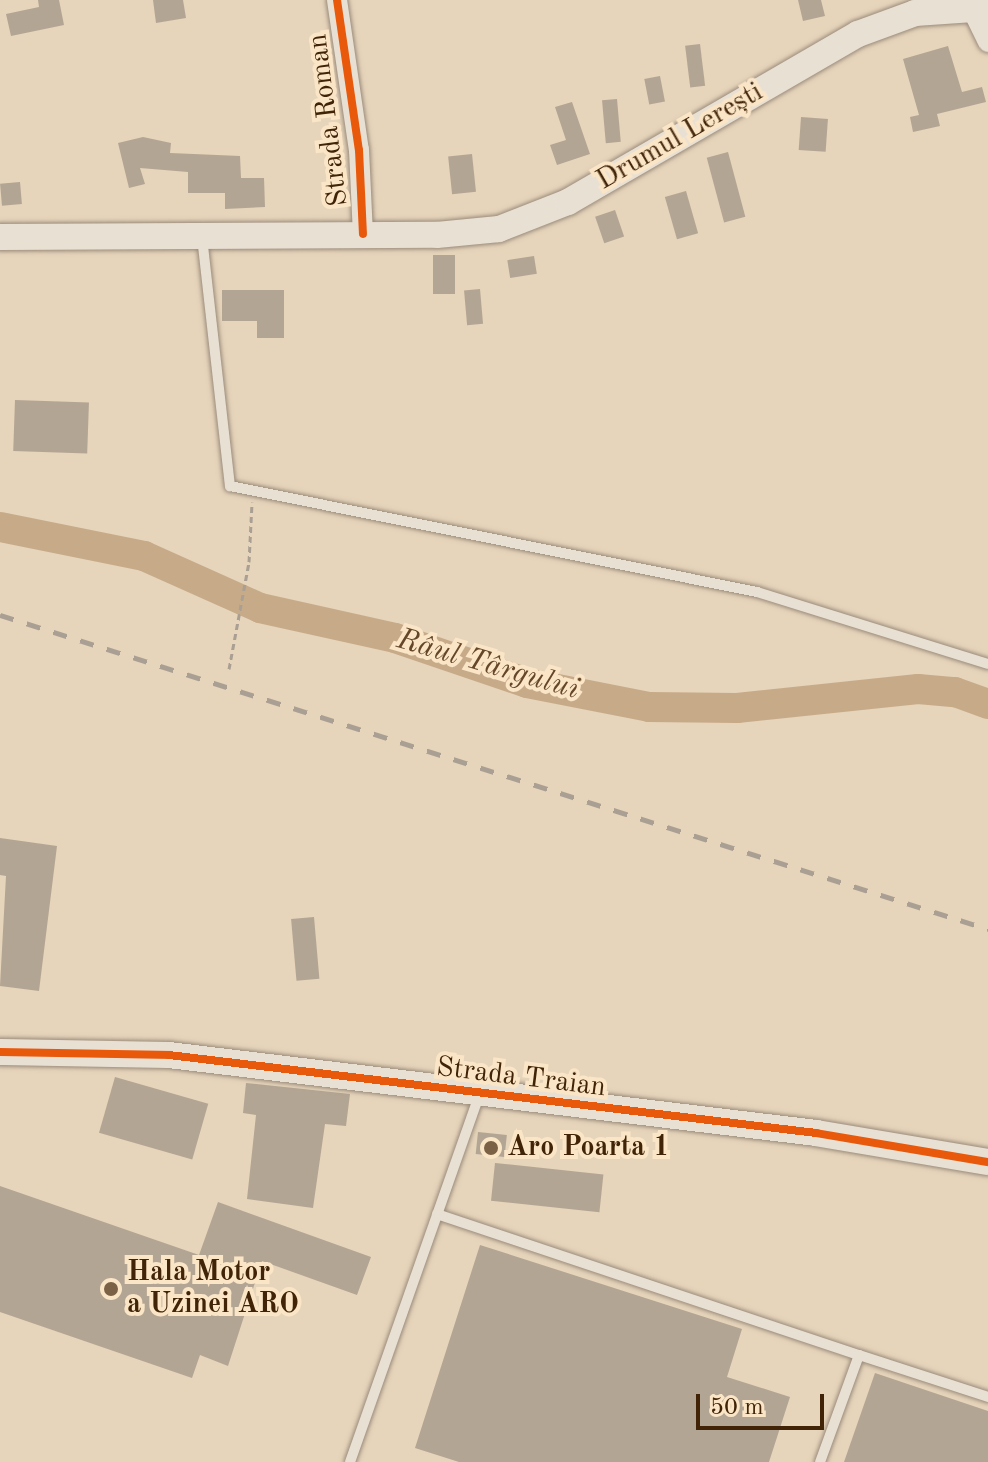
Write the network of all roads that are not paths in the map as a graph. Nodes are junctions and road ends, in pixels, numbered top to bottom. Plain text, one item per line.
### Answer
1 (337, 0) edge
2 (916, 7) edge
3 (980, 8) edge
4 (988, 42) edge
5 (363, 234) junction
6 (202, 235) junction
7 (0, 237) edge
8 (988, 664) edge
9 (0, 1052) edge
10 (479, 1095) junction
11 (988, 1162) edge
12 (437, 1214) junction
13 (859, 1355) junction
14 (988, 1397) edge
15 (350, 1462) edge
16 (820, 1462) edge

1 - 5 street, Strada Roman
2 - 3 main road, Drumul Lerești
2 - 5 main road, Drumul Lerești
3 - 4 street
5 - 6 main road, Drumul Lerești
6 - 7 main road, Drumul Lerești
6 - 8 lane
9 - 10 main road, Strada Traian
10 - 11 main road, Strada Traian
10 - 12 lane
12 - 13 lane
12 - 15 lane
13 - 14 lane
13 - 16 lane

